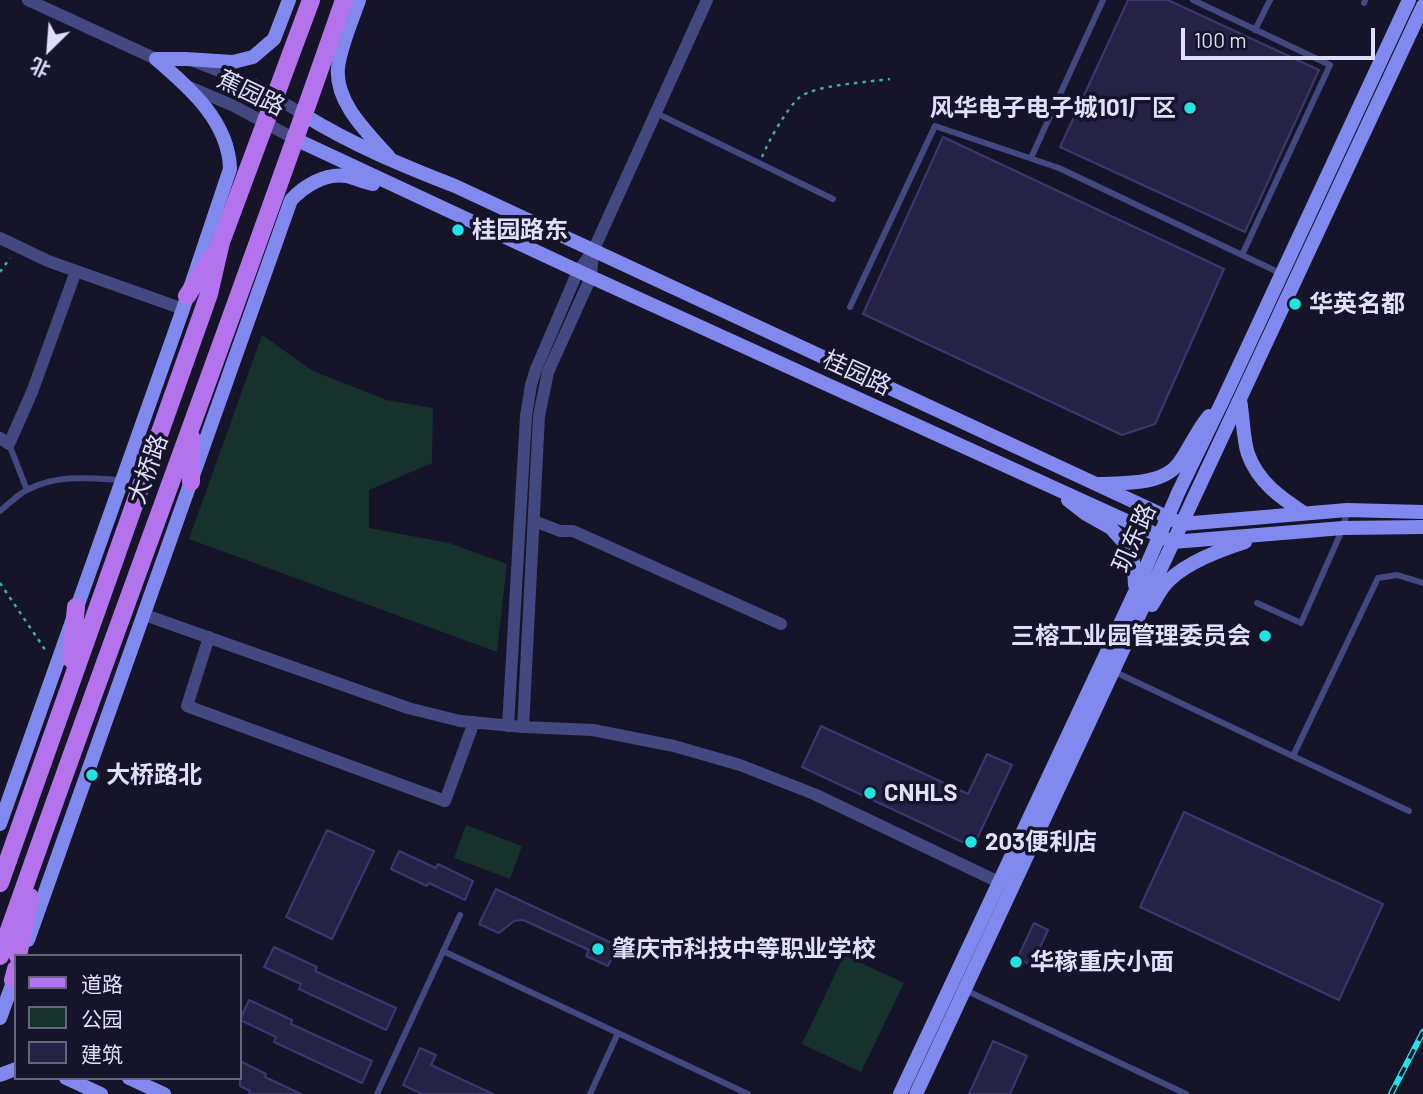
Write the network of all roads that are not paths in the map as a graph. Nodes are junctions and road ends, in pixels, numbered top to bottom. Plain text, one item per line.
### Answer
1 (28, 0) edge
2 (289, 0) edge
3 (311, 0) edge
4 (344, 0) edge
5 (359, 0) edge
6 (707, 0) edge
7 (1103, 0) edge
8 (1193, 0) edge
9 (1270, 0) edge
10 (1409, 0) edge
11 (1423, 6) edge
12 (1255, 30) junction
13 (156, 59) junction
14 (186, 59) junction
15 (187, 86) junction
16 (276, 98) junction
17 (656, 113) junction
18 (304, 115) junction
19 (266, 123) junction
20 (295, 139) junction
21 (1031, 158) junction
22 (394, 163) junction
23 (415, 196) junction
24 (833, 198) dead end
25 (0, 238) edge
26 (221, 242) junction
27 (593, 251) junction
28 (1242, 255) junction
29 (76, 271) junction
30 (585, 274) junction
31 (1282, 274) junction
32 (185, 303) junction
33 (850, 307) dead end
34 (1240, 398) junction
35 (1223, 400) junction
36 (191, 422) junction
37 (4, 441) edge
38 (121, 480) junction
39 (191, 482) junction
40 (1095, 484) junction
41 (1050, 486) junction
42 (27, 490) junction
43 (1347, 510) junction
44 (0, 511) edge
45 (1423, 512) edge
46 (1304, 513) junction
47 (1168, 517) junction
48 (534, 521) junction
49 (1182, 524) junction
50 (1423, 527) edge
51 (1343, 528) junction
52 (1270, 534) junction
53 (1159, 536) junction
54 (1173, 542) junction
55 (1423, 583) edge
56 (1136, 590) junction
57 (1257, 603) dead end
58 (76, 607) junction
59 (145, 615) junction
60 (1135, 623) junction
61 (780, 624) dead end
62 (209, 637) junction
63 (1107, 668) junction
64 (69, 686) junction
65 (474, 722) junction
66 (508, 726) junction
67 (523, 727) junction
68 (1293, 756) junction
69 (1409, 811) dead end
70 (0, 824) edge
71 (42, 836) junction
72 (0, 883) edge
73 (1005, 885) junction
74 (460, 915) dead end
75 (443, 951) junction
76 (20, 954) edge
77 (21, 954) edge
78 (0, 956) edge
79 (14, 980) edge
80 (958, 987) junction
81 (0, 1018) edge
82 (618, 1033) junction
83 (70, 1080) edge
84 (133, 1080) edge
85 (101, 1094) edge
86 (164, 1094) edge
87 (377, 1094) edge
88 (590, 1094) edge
89 (748, 1094) edge
90 (900, 1094) edge
91 (916, 1094) edge
92 (1186, 1094) edge

1 - 13 street
2 - 14 main road
3 - 16 main road, 大桥路
4 - 18 main road, 大桥路
5 - 22 main road
6 - 17 street
7 - 21 lane
8 - 12 lane
9 - 12 lane
10 - 31 main road, 玑东路
11 - 34 main road, 玑东路
12 - 28 lane
13 - 14 main road
13 - 15 main road
14 - 16 street
15 - 19 street, 蕉园路
15 - 32 main road
16 - 18 street
16 - 19 main road, 大桥路
17 - 24 lane
17 - 27 street
18 - 20 main road, 大桥路
18 - 22 main road, 桂园路
19 - 20 street, 蕉园路
19 - 26 main road, 大桥路
20 - 23 main road, 桂园路
20 - 36 main road, 大桥路
21 - 28 lane
21 - 33 lane
22 - 27 main road, 桂园路
23 - 30 main road, 桂园路
23 - 39 main road
25 - 29 street
26 - 32 main road
26 - 64 main road, 大桥路
27 - 30 street
27 - 40 main road, 桂园路
28 - 31 lane
29 - 32 street
29 - 37 street
30 - 41 main road, 桂园路
30 - 48 street
30 - 66 street
31 - 35 main road, 玑东路
32 - 38 main road
34 - 46 main road
34 - 49 main road, 玑东路
35 - 40 main road
35 - 47 main road, 玑东路
36 - 39 main road
36 - 71 main road, 大桥路
37 - 42 lane
38 - 42 lane
38 - 58 main road
39 - 59 main road
40 - 47 main road, 桂园路
41 - 53 main road, 桂园路
41 - 56 main road
42 - 44 lane
43 - 45 main road
43 - 46 main road
43 - 51 lane
46 - 49 main road
47 - 49 main road, 桂园路
47 - 53 main road, 玑东路
48 - 61 street
48 - 67 street
49 - 54 main road, 玑东路
50 - 51 main road, 桂园路
51 - 52 main road, 桂园路
51 - 57 lane
52 - 54 main road, 桂园路
52 - 60 main road
53 - 54 main road, 桂园路
53 - 56 main road, 玑东路
54 - 60 main road, 玑东路
55 - 68 lane
56 - 63 main road, 玑东路
58 - 64 main road
58 - 70 main road
59 - 62 street
59 - 77 main road
60 - 63 main road, 玑东路
62 - 65 street
62 - 65 street
63 - 68 lane
63 - 73 main road, 玑东路
64 - 72 main road, 大桥路
65 - 66 street
66 - 67 street
67 - 73 street
68 - 69 lane
71 - 76 main road
71 - 78 main road, 大桥路
73 - 80 main road, 玑东路
74 - 75 lane
75 - 82 lane
75 - 87 lane
79 - 81 main road
80 - 90 main road, 玑东路
80 - 91 main road, 玑东路
80 - 92 lane
82 - 88 lane
82 - 89 lane
83 - 85 main road
84 - 86 main road

